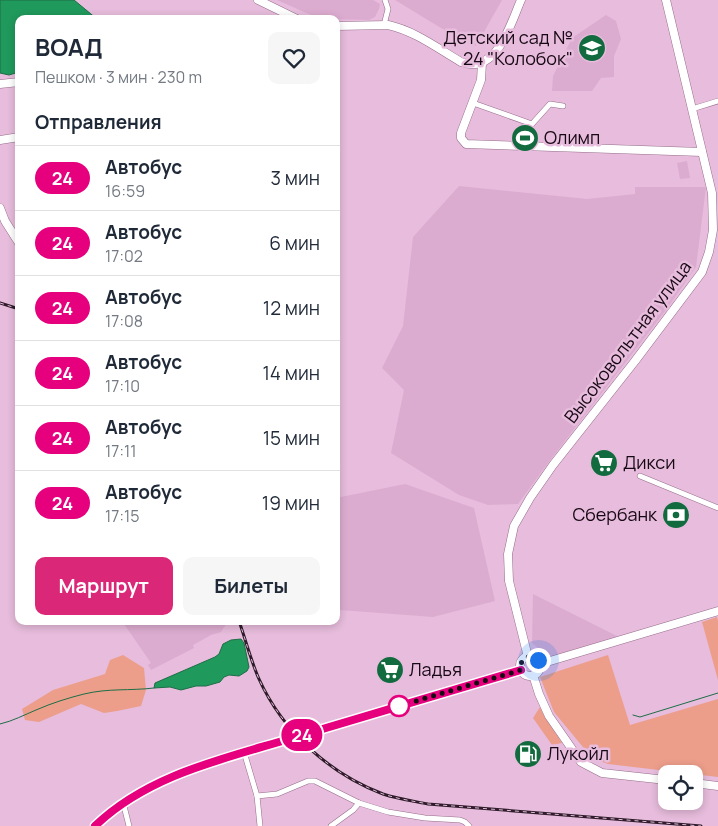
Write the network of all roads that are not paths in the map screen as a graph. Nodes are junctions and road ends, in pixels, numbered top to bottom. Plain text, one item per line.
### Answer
1 (258, 0) edge
2 (384, 0) edge
3 (522, 0) edge
4 (666, 0) edge
5 (289, 15) edge
6 (384, 25) junction
7 (340, 26) edge
8 (482, 63) junction
9 (15, 82) edge
10 (0, 84) edge
11 (718, 100) edge
12 (472, 103) junction
13 (563, 106) dead end
14 (692, 109) junction
15 (15, 138) edge
16 (0, 140) edge
17 (702, 152) junction
18 (0, 208) edge
19 (15, 237) edge
20 (640, 476) dead end
21 (718, 508) edge
22 (718, 611) edge
23 (528, 657) junction
24 (540, 664) junction
25 (521, 670) junction
26 (533, 675) junction
27 (244, 752) junction
28 (658, 779) edge
29 (703, 784) edge
30 (718, 786) edge
31 (257, 796) junction
32 (123, 802) junction
33 (359, 802) junction
34 (95, 826) edge
35 (129, 826) edge
36 (260, 826) edge
37 (331, 826) edge
38 (469, 826) edge

1 - 5 main road
2 - 6 street
3 - 8 main road
4 - 14 main road, Высоковольтная улица
6 - 7 main road
6 - 8 main road
8 - 12 main road
9 - 10 main road
11 - 14 street
12 - 13 street
12 - 17 main road
14 - 17 main road, Высоковольтная улица
15 - 16 main road
17 - 23 main road, Высоковольтная улица
18 - 19 main road
20 - 21 street
22 - 24 main road
23 - 24 main road
23 - 25 main road
24 - 26 main road
25 - 26 main road
25 - 27 main road
26 - 28 main road
27 - 31 street
27 - 32 main road
29 - 30 main road
31 - 33 street
31 - 36 street
32 - 34 main road
32 - 35 street
33 - 37 street
33 - 38 street

